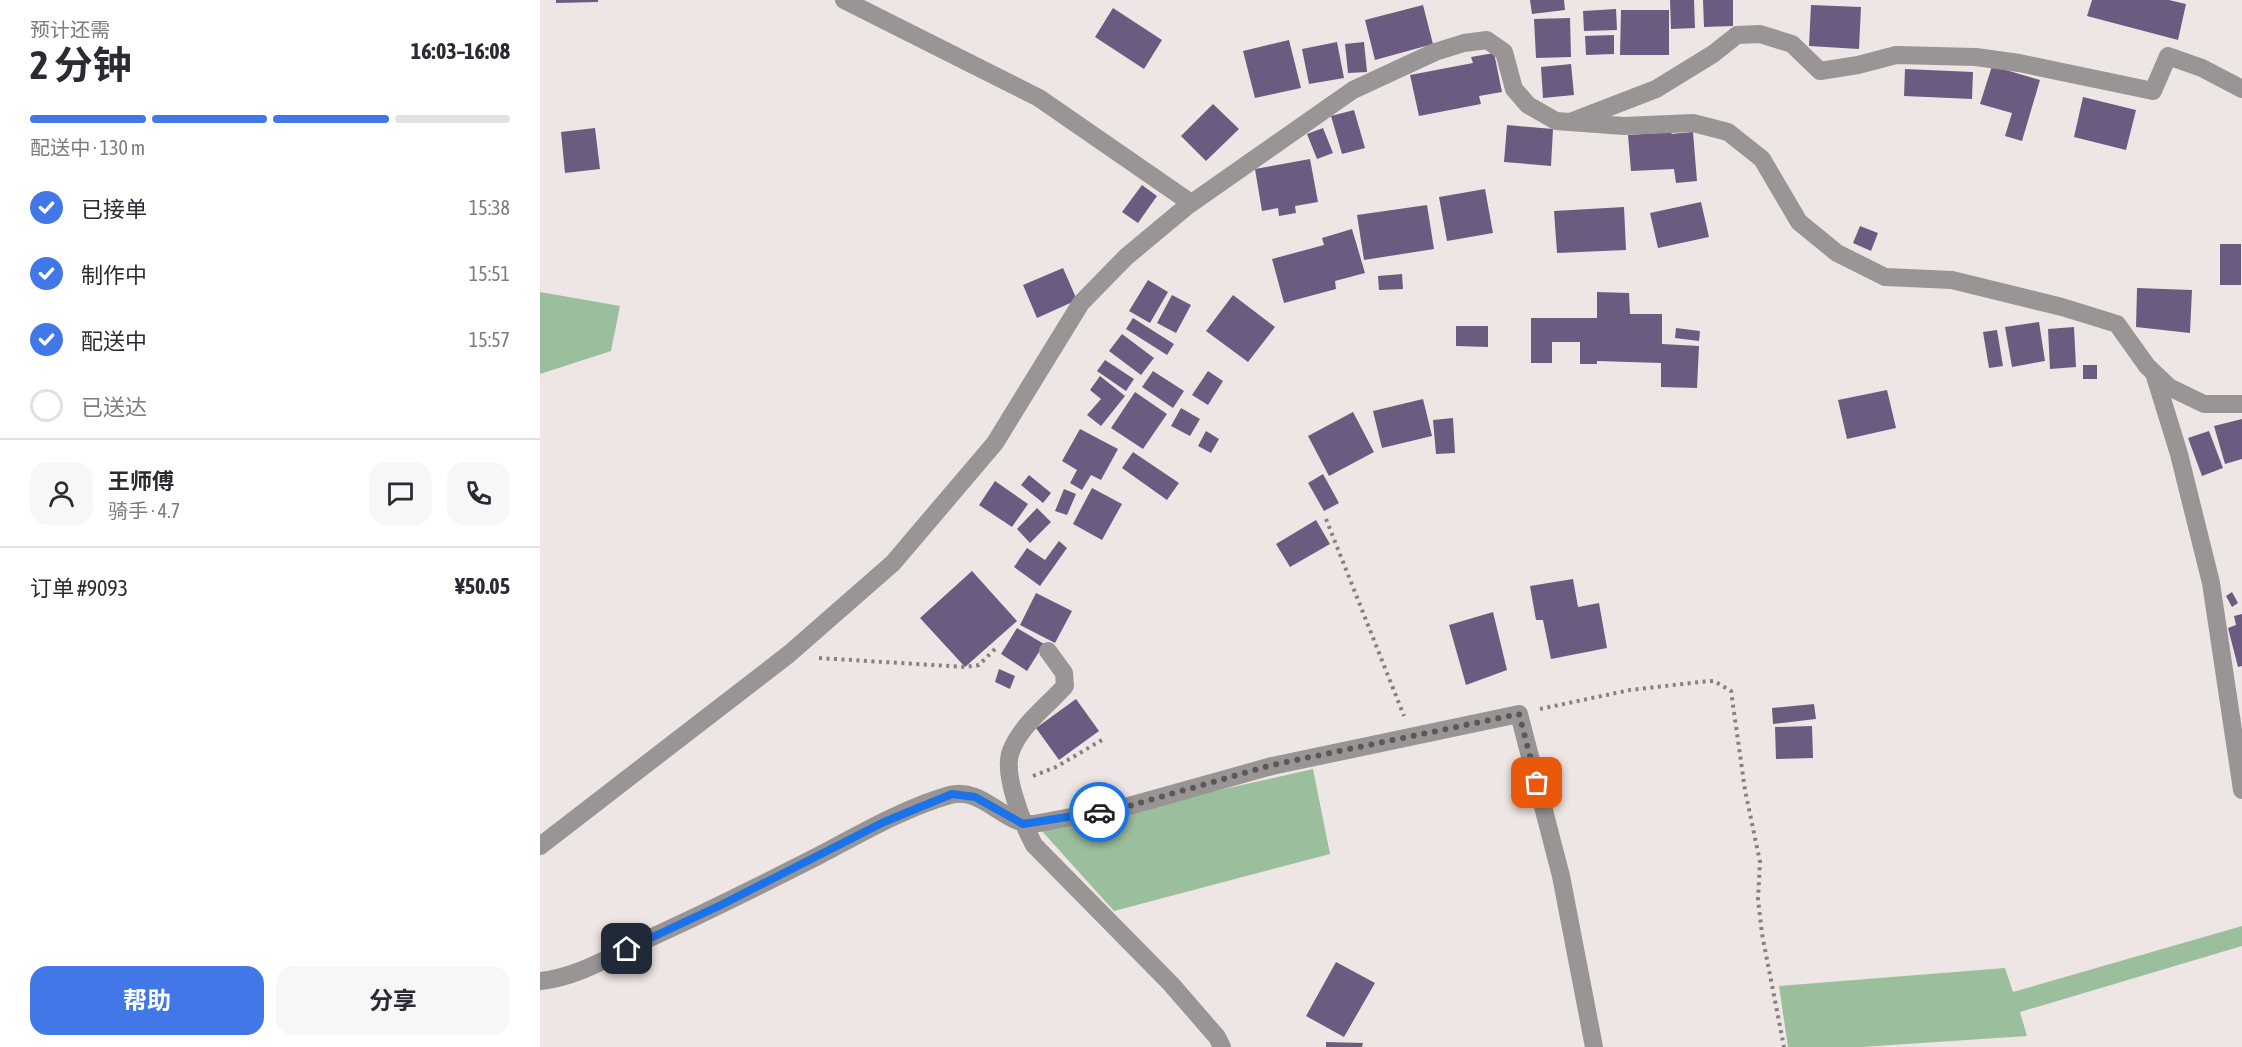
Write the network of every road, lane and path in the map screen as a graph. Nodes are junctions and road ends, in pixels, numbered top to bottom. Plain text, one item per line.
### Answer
1 (844, 0) edge
2 (2242, 88) edge
3 (1572, 122) junction
4 (1191, 203) junction
5 (2153, 372) junction
6 (2242, 404) edge
7 (1326, 519) dead end
8 (998, 646) dead end
9 (1048, 651) dead end
10 (789, 654) junction
11 (1519, 714) junction
12 (1412, 737) junction
13 (1102, 740) dead end
14 (1013, 785) junction
15 (2242, 790) edge
16 (1023, 824) junction
17 (540, 846) edge
18 (540, 981) edge
19 (1222, 1047) edge
20 (1594, 1047) edge
21 (1784, 1047) edge

1 - 4 street
2 - 3 street
3 - 4 street
3 - 5 street
4 - 10 street
5 - 6 street
5 - 15 street
7 - 12 path
8 - 10 path
9 - 14 street
10 - 17 street
11 - 12 street
11 - 20 street
11 - 21 path
12 - 16 street
13 - 14 path
14 - 16 street
16 - 18 street
16 - 19 street

